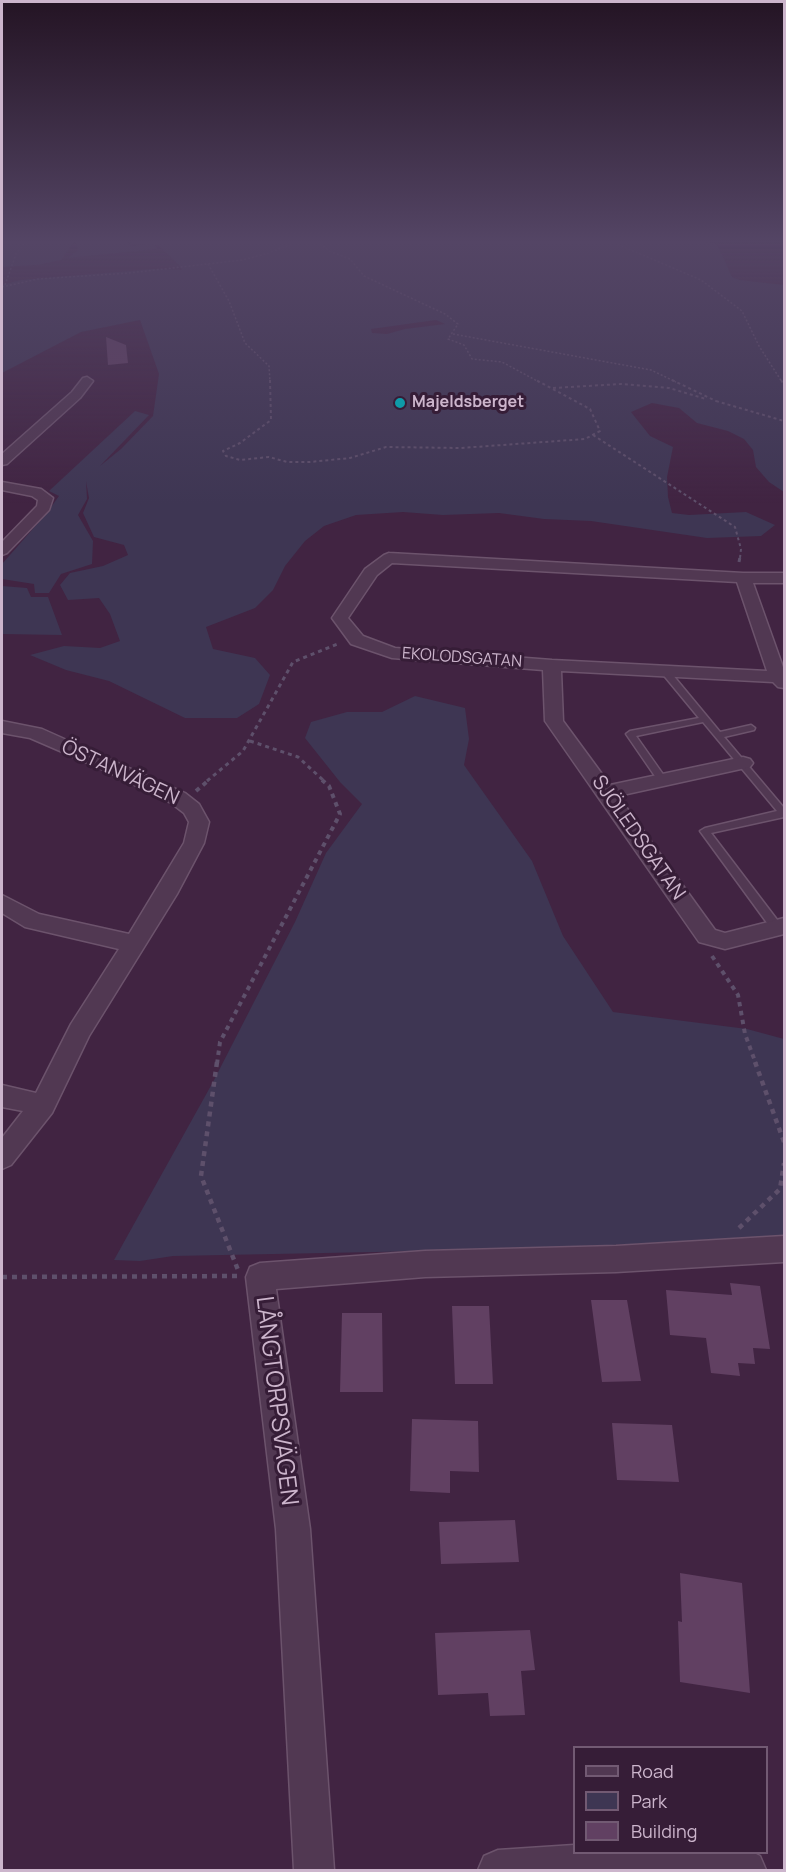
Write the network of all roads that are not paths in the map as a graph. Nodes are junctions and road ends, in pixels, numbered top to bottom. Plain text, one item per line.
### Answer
1 (87, 381) dead end
2 (2, 443) edge
3 (18, 446) junction
4 (2, 461) edge
5 (2, 486) edge
6 (2, 550) edge
7 (740, 578) junction
8 (784, 578) edge
9 (552, 665) junction
10 (664, 670) junction
11 (781, 680) edge
12 (705, 719) junction
13 (2, 727) edge
14 (751, 728) dead end
15 (719, 735) junction
16 (743, 763) junction
17 (662, 780) junction
18 (605, 792) junction
19 (784, 813) edge
20 (2, 903) edge
21 (781, 927) edge
22 (134, 945) junction
23 (2, 1096) edge
24 (43, 1105) junction
25 (2, 1157) edge
26 (784, 1249) edge
27 (314, 1870) edge
28 (498, 1870) edge
29 (746, 1870) edge

1 - 3 street
2 - 3 street
3 - 4 street
5 - 6 street
7 - 8 street
7 - 9 street, EKOLODSGATAN
7 - 11 street
9 - 10 street, EKOLODSGATAN
9 - 18 street, SJÖLEDSGATAN
10 - 11 street, EKOLODSGATAN
10 - 12 lane
12 - 15 lane
12 - 17 lane
13 - 22 street, ÖSTANVÄGEN
14 - 15 lane
15 - 16 lane
16 - 17 street
16 - 19 lane
17 - 18 street
18 - 21 street, SJÖLEDSGATAN
19 - 21 lane
20 - 22 street
22 - 24 street, ÖSTANVÄGEN
23 - 24 street
24 - 25 street, ÖSTANVÄGEN
26 - 27 street, LÅNGTORPSVÄGEN
28 - 29 street

